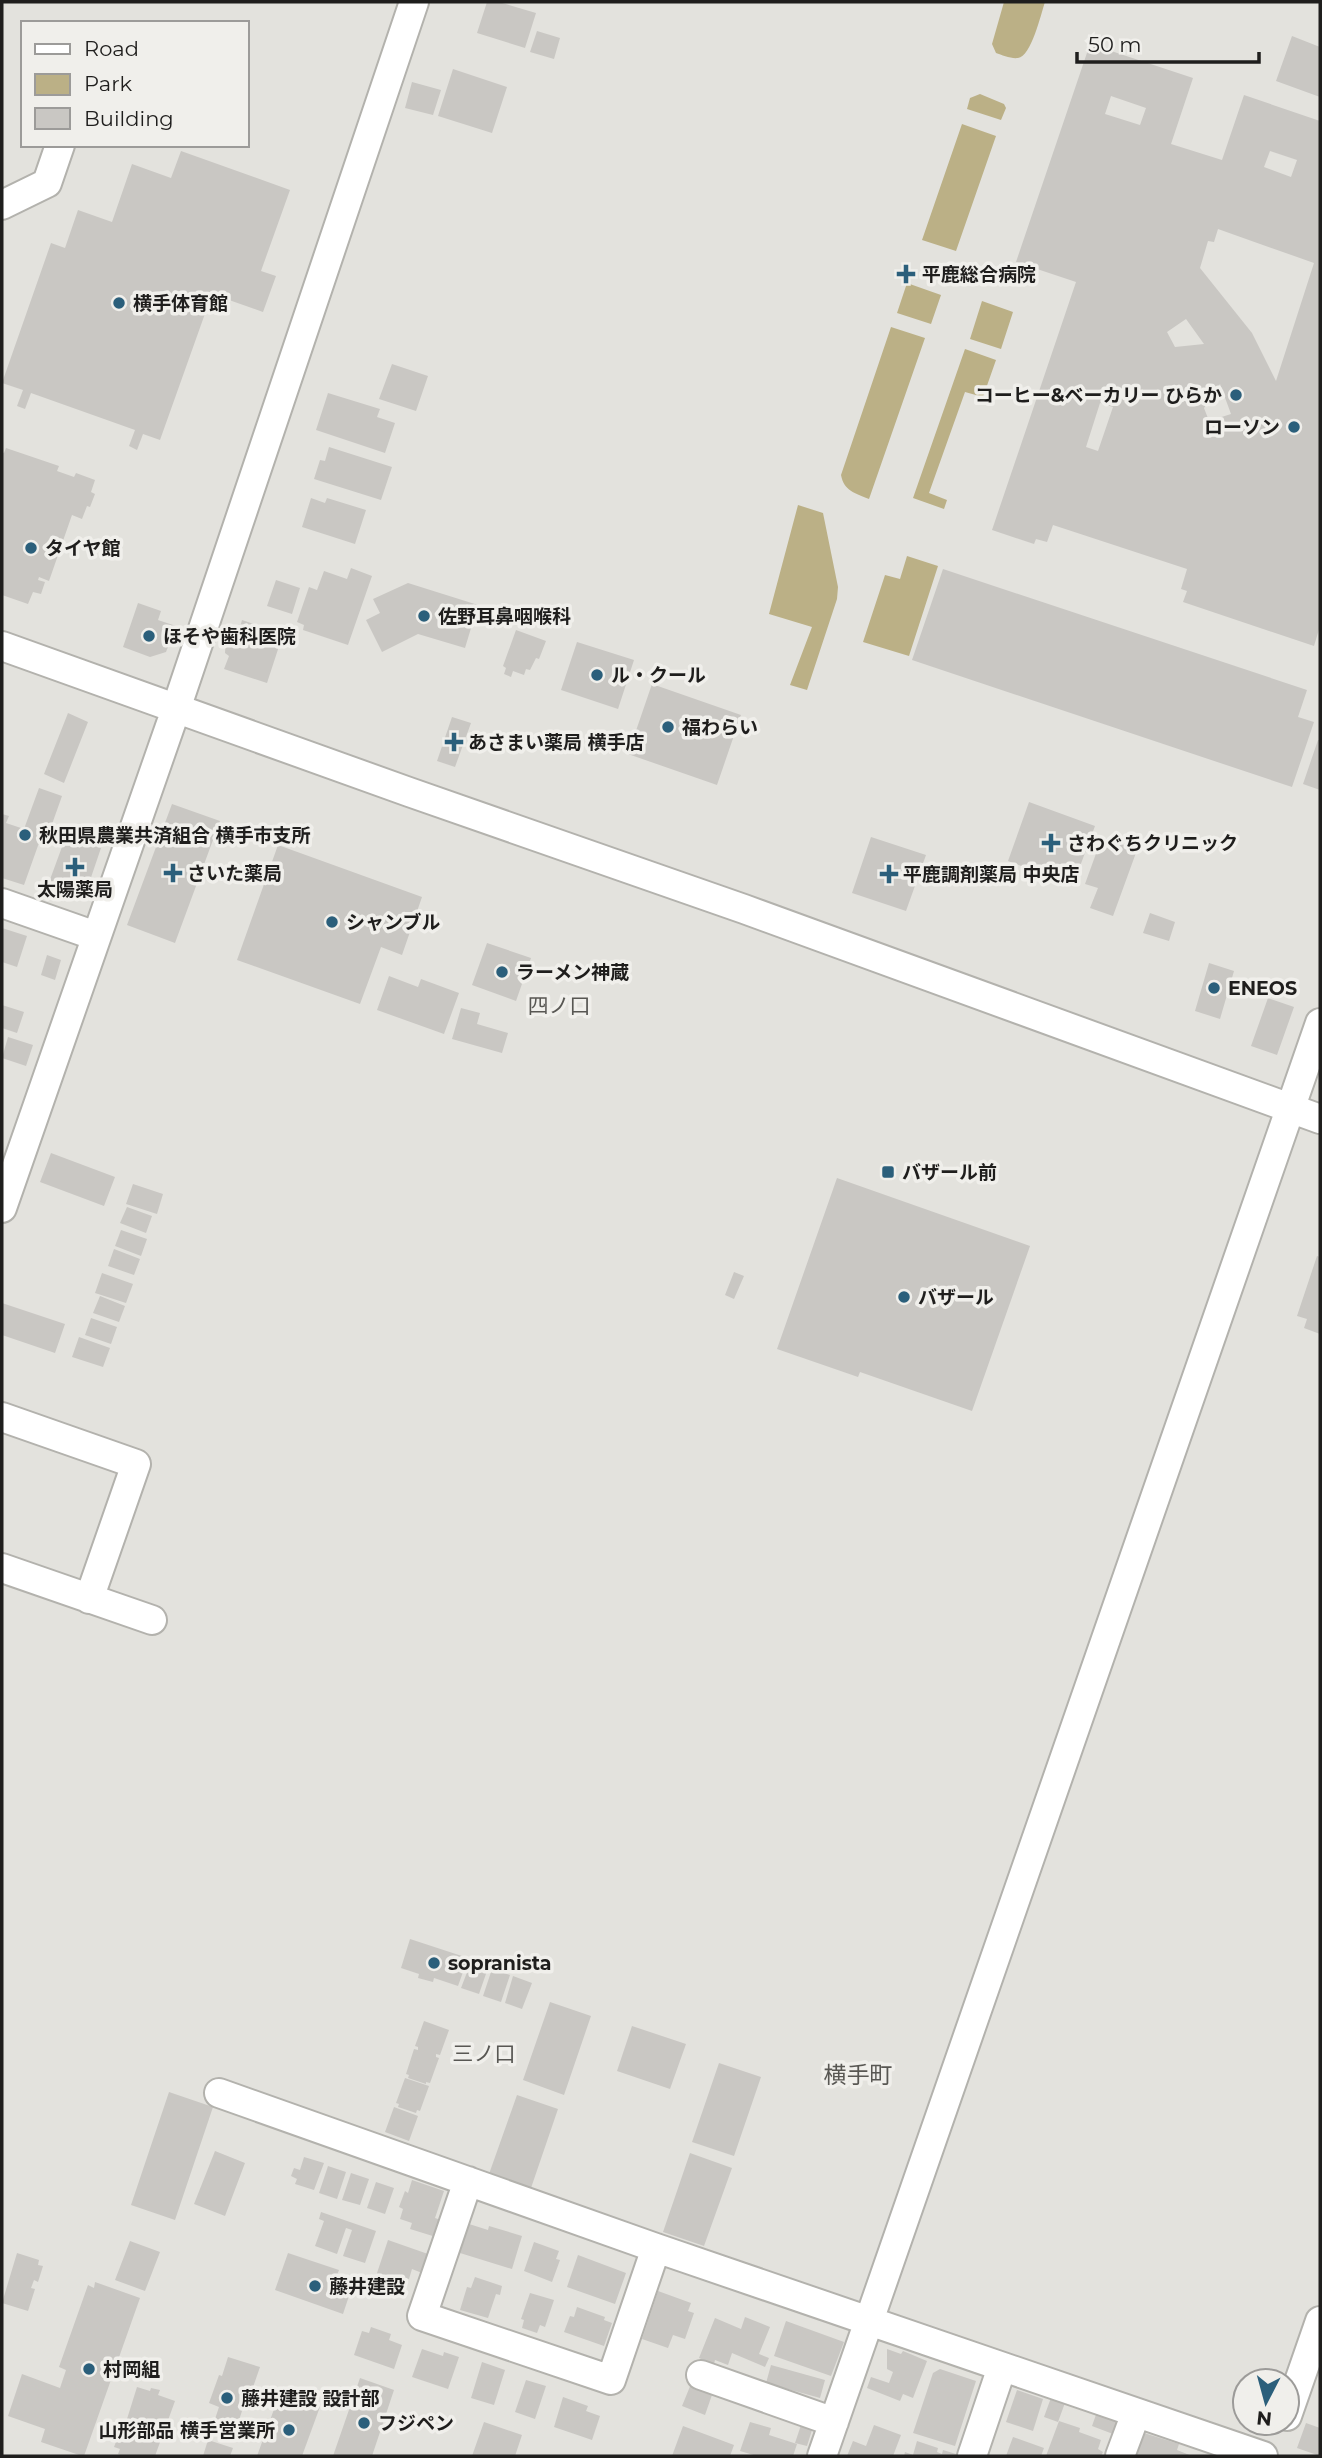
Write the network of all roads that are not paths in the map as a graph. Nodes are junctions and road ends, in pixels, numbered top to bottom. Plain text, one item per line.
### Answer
1 (414, 2) edge
2 (59, 147) edge
3 (2, 205) edge
4 (2, 646) edge
5 (176, 709) junction
6 (2, 903) edge
7 (96, 936) junction
8 (1320, 1023) edge
9 (1291, 1109) junction
10 (1320, 1119) edge
11 (2, 1208) edge
12 (2, 1417) edge
13 (2, 1568) edge
14 (89, 1599) junction
15 (152, 1620) dead end
16 (219, 2093) dead end
17 (468, 2181) junction
18 (656, 2248) junction
19 (869, 2321) junction
20 (1319, 2327) edge
21 (1002, 2367) junction
22 (701, 2375) dead end
23 (1301, 2377) edge
24 (1136, 2413) junction
25 (834, 2422) junction
26 (1279, 2437) edge
27 (822, 2456) edge
28 (972, 2456) edge
29 (1120, 2456) edge
30 (1263, 2456) edge
31 (1273, 2456) edge

1 - 5 street
2 - 3 street
4 - 5 street
5 - 7 street
5 - 9 street
6 - 7 street
7 - 11 street
8 - 9 street
9 - 10 street
9 - 19 street
12 - 14 street
13 - 14 street
14 - 15 street
16 - 17 street
17 - 18 street
17 - 18 street
18 - 19 street
19 - 21 street
19 - 25 street
20 - 23 street
21 - 24 street
21 - 28 street
22 - 25 street
24 - 29 street
24 - 30 street
25 - 27 street
26 - 31 street

